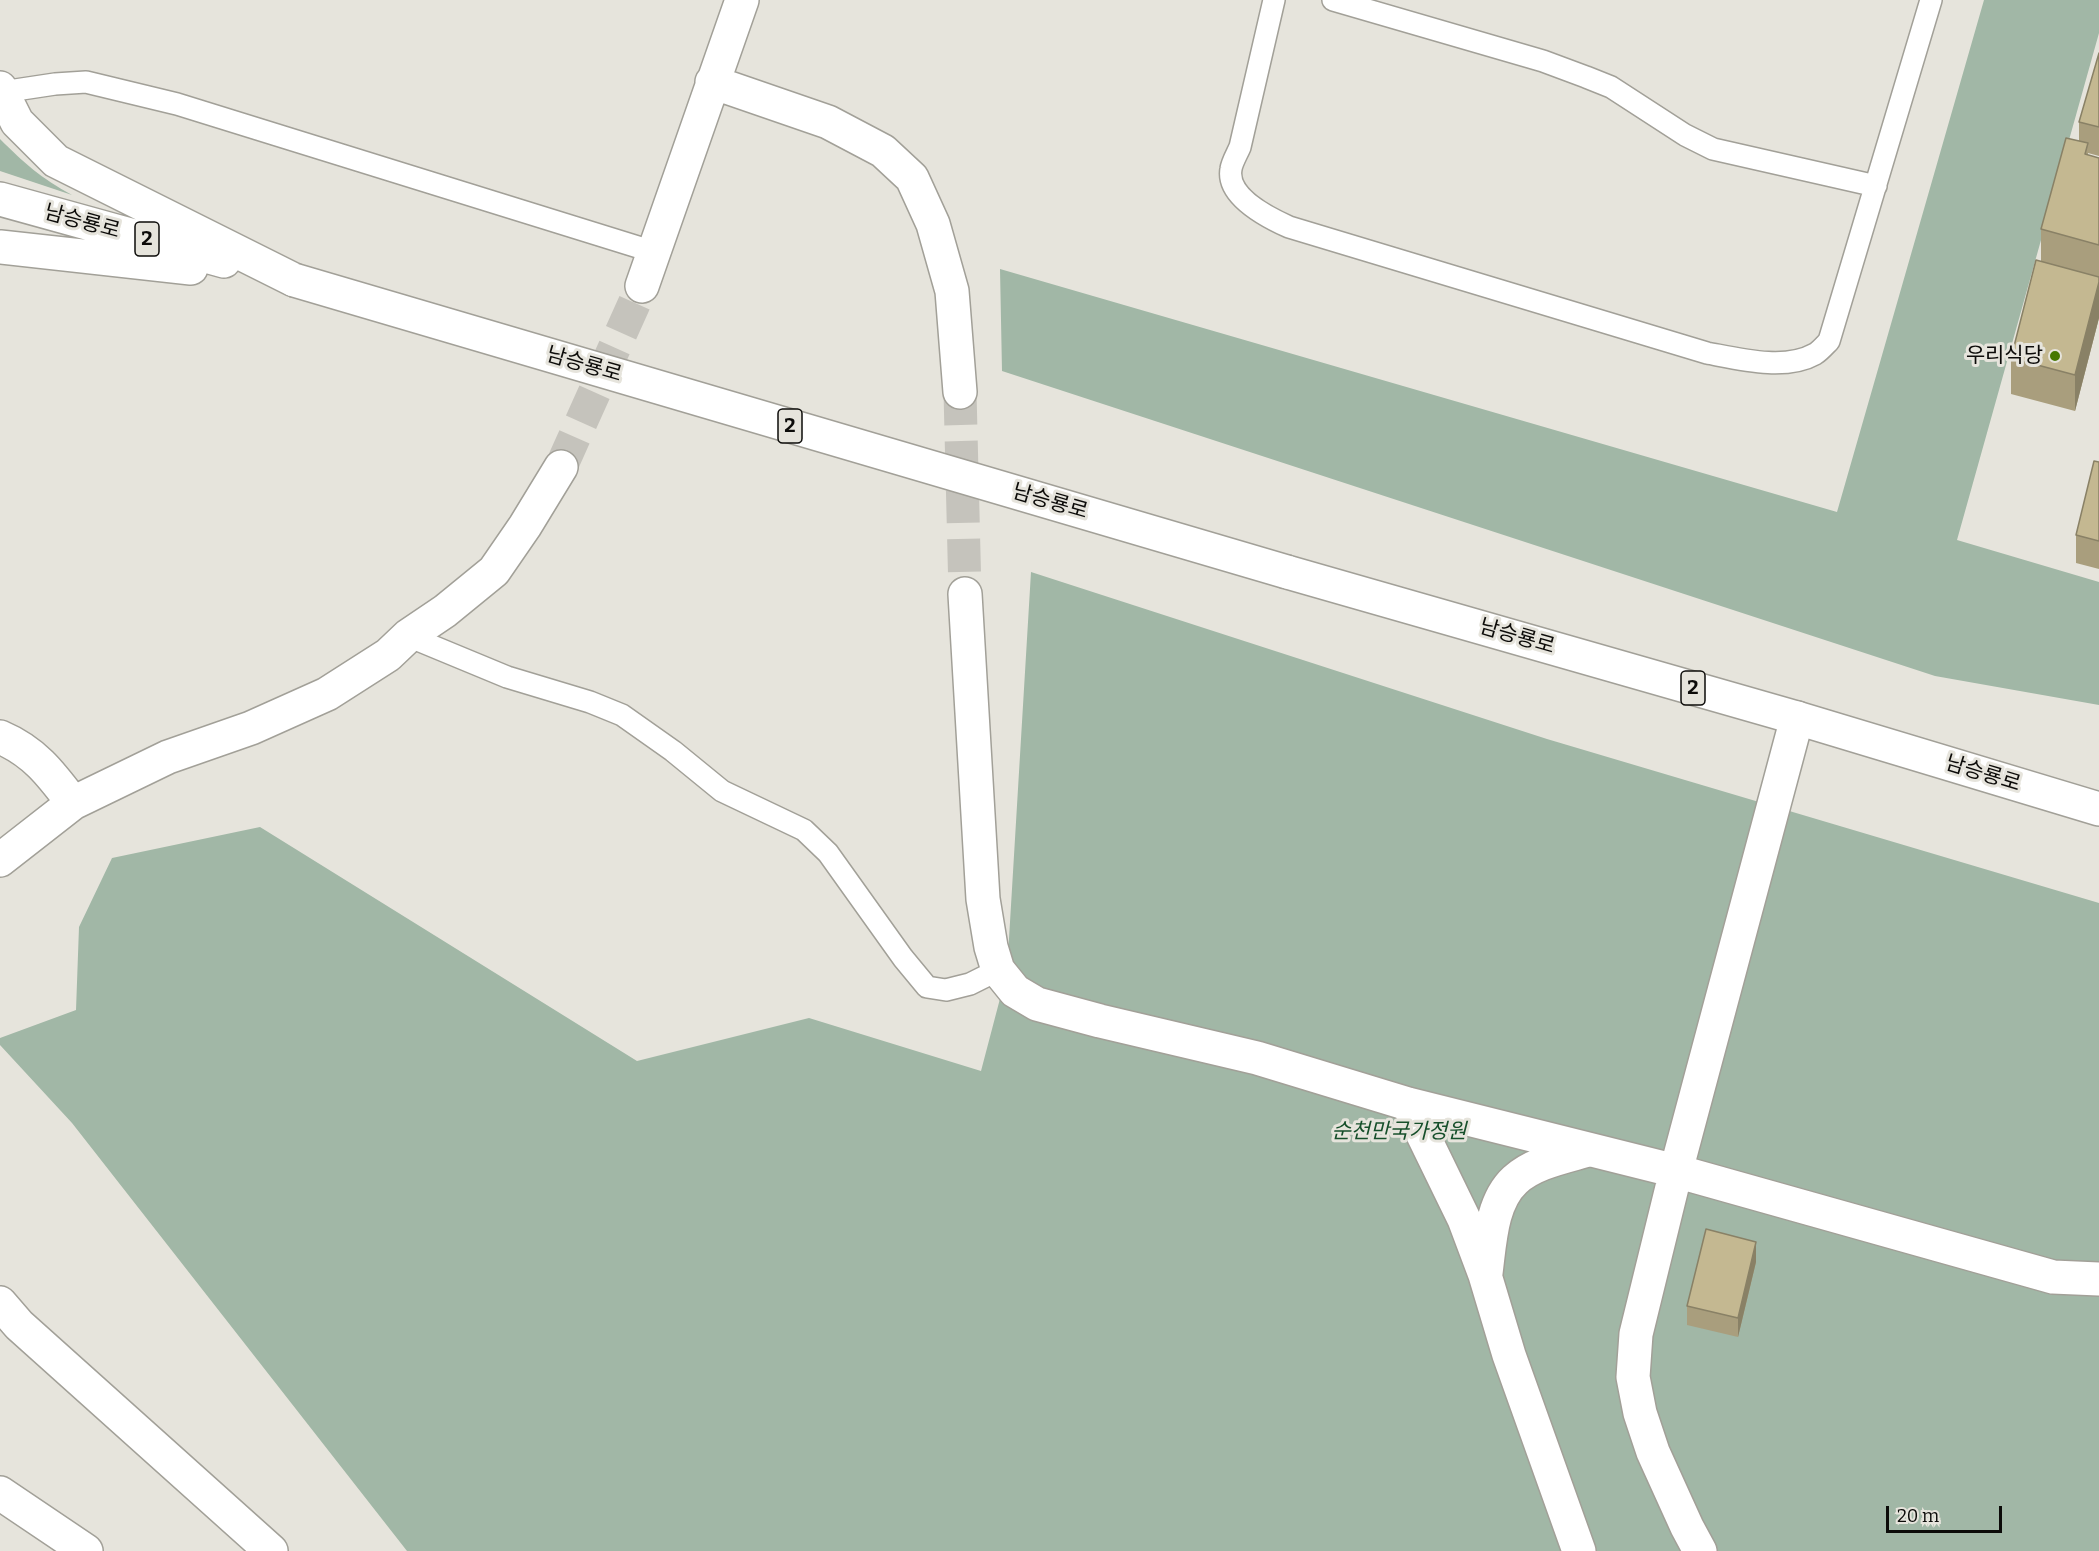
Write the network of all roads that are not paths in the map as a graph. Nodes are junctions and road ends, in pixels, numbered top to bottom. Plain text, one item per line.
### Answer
1 (742, 0) edge
2 (1274, 0) edge
3 (1334, 0) edge
4 (1931, 0) edge
5 (712, 82) junction
6 (1, 90) edge
7 (1876, 186) junction
8 (0, 199) edge
9 (0, 247) edge
10 (654, 252) junction
11 (294, 280) junction
12 (642, 286) tunnel mouth
13 (960, 392) tunnel mouth
14 (561, 467) tunnel mouth
15 (964, 594) tunnel mouth
16 (408, 636) junction
17 (1797, 717) junction
18 (0, 737) edge
19 (73, 803) junction
20 (2099, 809) edge
21 (0, 860) edge
22 (998, 970) junction
23 (1408, 1104) junction
24 (1588, 1150) junction
25 (1676, 1171) junction
26 (1485, 1275) junction
27 (2099, 1279) edge
28 (0, 1303) edge
29 (0, 1493) edge
30 (1693, 1539) edge
31 (86, 1551) edge
32 (271, 1551) edge
33 (1579, 1551) edge

1 - 5 street
2 - 7 lane
3 - 7 lane
4 - 7 lane
5 - 10 street
5 - 13 street
6 - 10 lane
6 - 11 street
8 - 11 street, 남승룡로 / 2
9 - 11 street
10 - 12 street
11 - 17 street, 남승룡로 / 2, bridge
14 - 16 street
15 - 22 street
16 - 19 street
16 - 22 lane
17 - 20 street, 남승룡로 / 2
17 - 25 street
18 - 19 street
19 - 21 street
22 - 23 street
23 - 24 street
23 - 26 street
24 - 25 street
24 - 26 street
25 - 27 street
25 - 30 street
26 - 33 street
28 - 32 street
29 - 31 street

